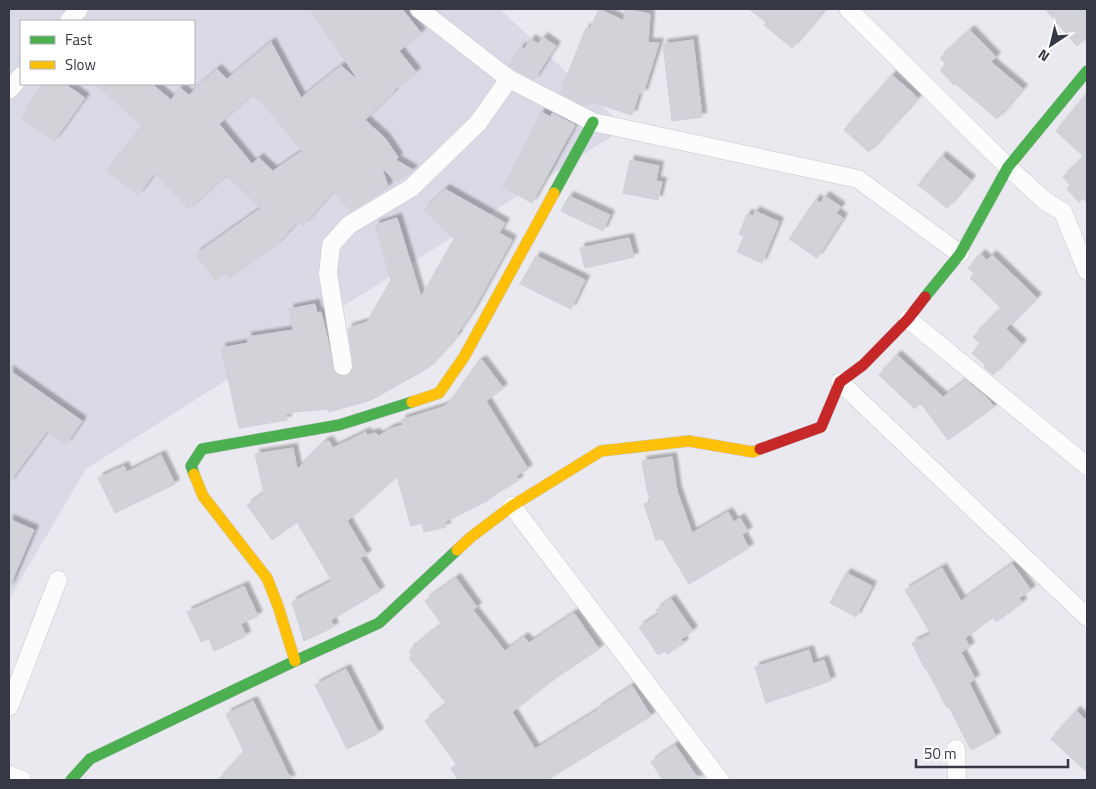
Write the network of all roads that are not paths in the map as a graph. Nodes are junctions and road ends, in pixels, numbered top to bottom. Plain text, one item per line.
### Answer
1 (79, 9) edge
2 (419, 9) edge
3 (848, 9) edge
4 (69, 20) edge
5 (1087, 71) edge
6 (20, 77) edge
7 (510, 79) junction
8 (9, 90) edge
9 (593, 122) junction
10 (1008, 167) junction
11 (960, 254) junction
12 (1087, 271) edge
13 (908, 319) junction
14 (343, 366) dead end
15 (840, 382) junction
16 (1087, 466) edge
17 (512, 506) junction
18 (58, 580) dead end
19 (1087, 617) edge
20 (295, 661) junction
21 (9, 707) edge
22 (956, 749) dead end
23 (9, 775) edge
24 (22, 780) edge
25 (71, 780) edge
26 (720, 780) edge
27 (957, 780) edge

1 - 4 street
2 - 7 street
3 - 10 street
5 - 10 street
6 - 8 street
7 - 9 street
7 - 14 street
9 - 11 street
9 - 20 street
10 - 11 street
10 - 12 street
11 - 13 street
13 - 15 street
13 - 16 street
15 - 17 street
15 - 19 street
17 - 20 street
17 - 26 street
18 - 21 street
20 - 25 street
22 - 27 street
23 - 24 street

